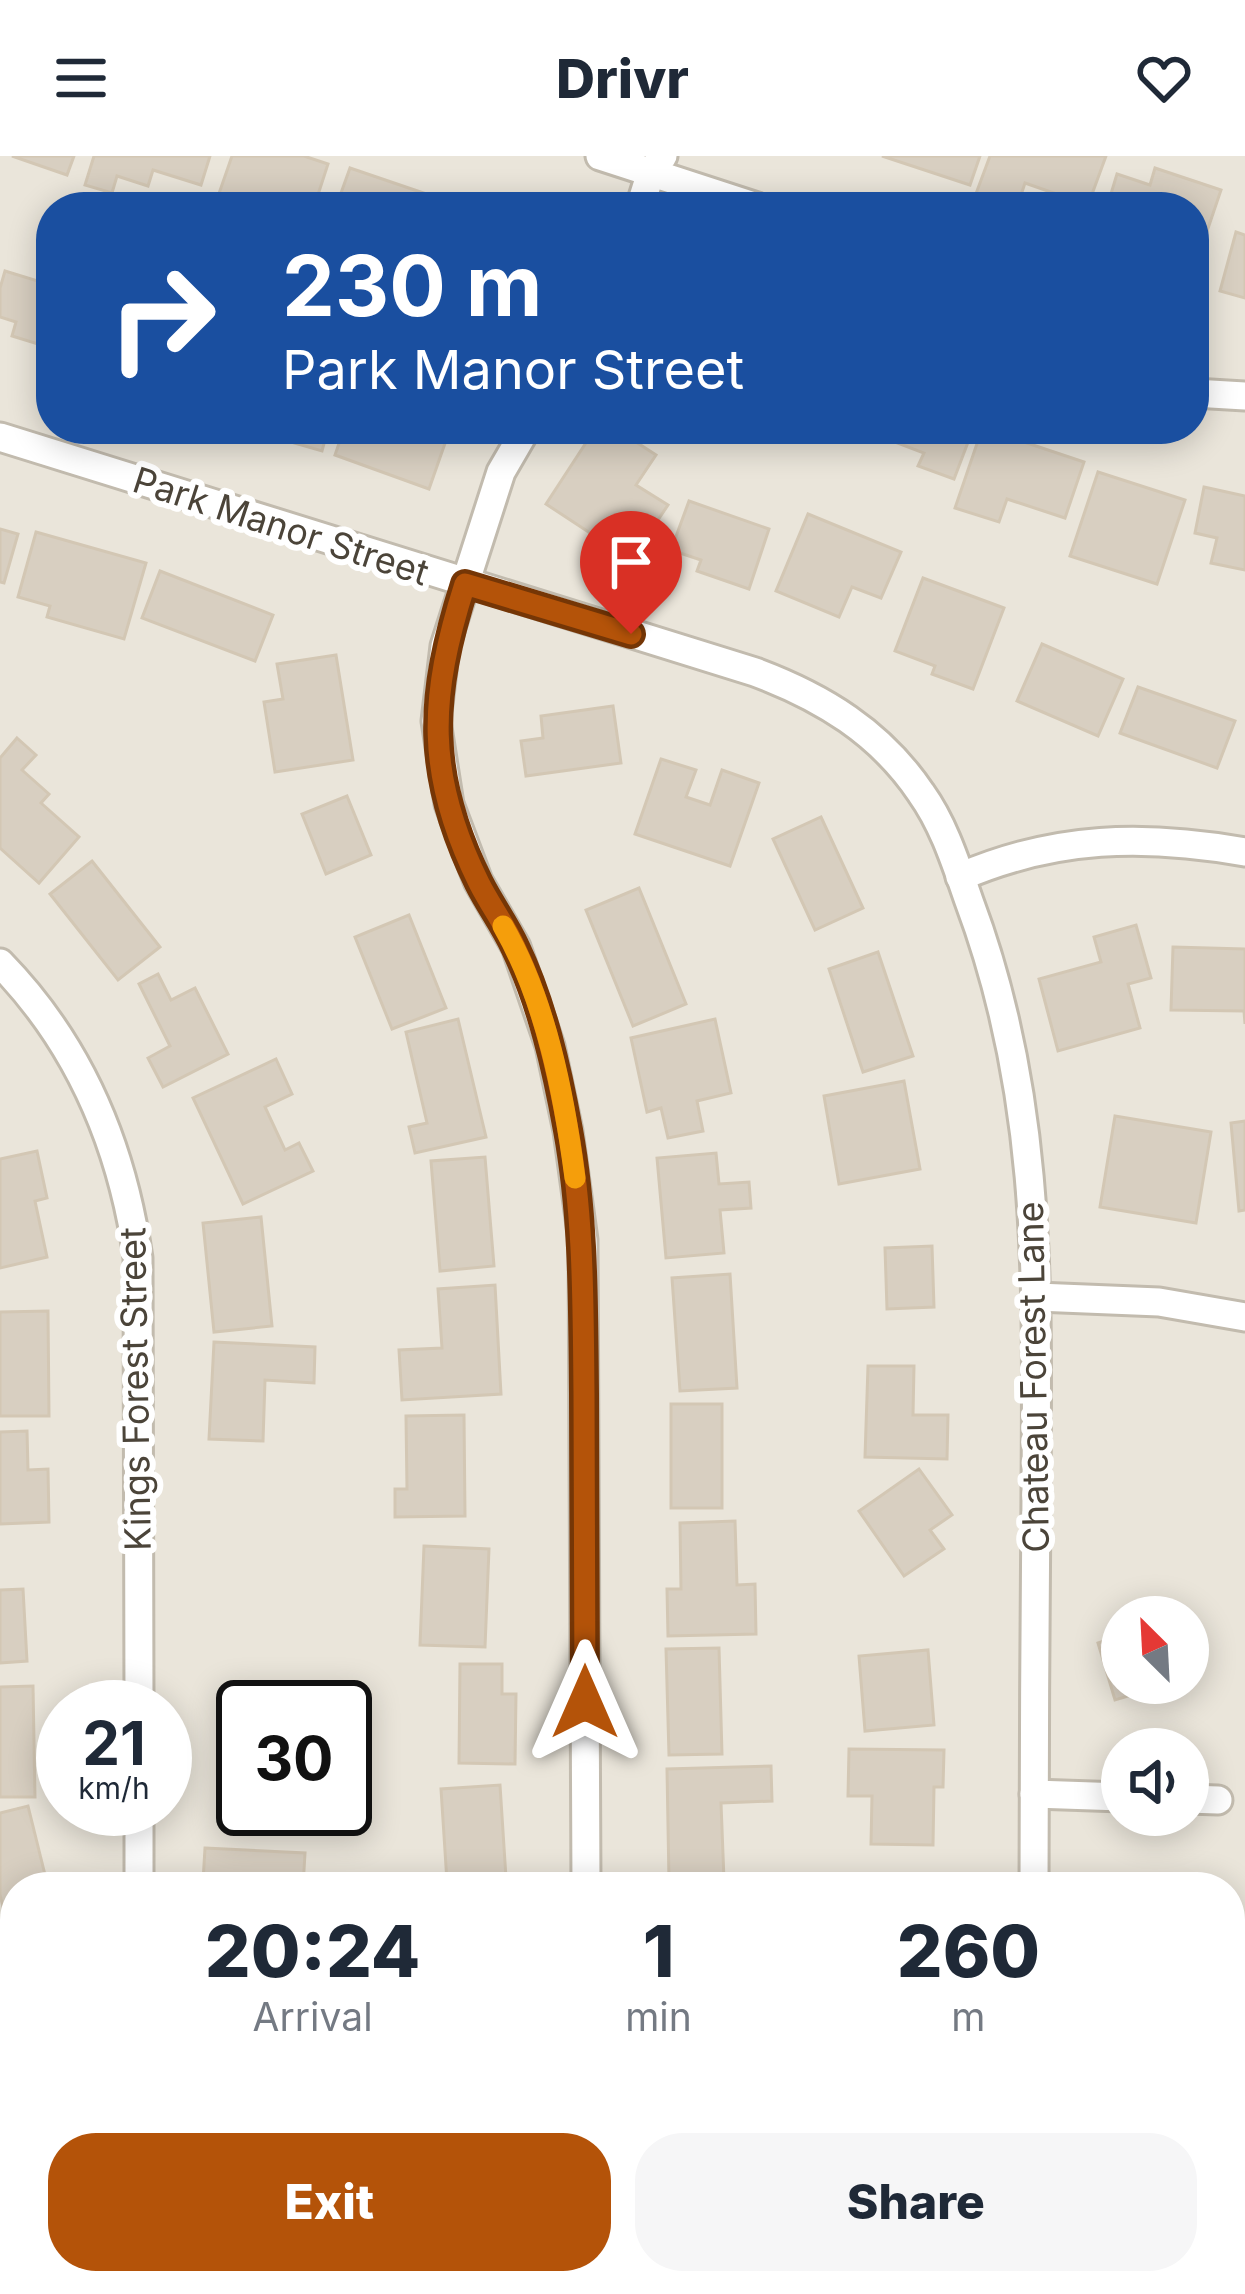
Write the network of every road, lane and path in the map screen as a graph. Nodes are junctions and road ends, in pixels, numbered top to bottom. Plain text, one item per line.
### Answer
1 (600, 156) edge
2 (654, 161) edge
3 (645, 192) edge
4 (724, 192) edge
5 (1209, 394) edge
6 (1245, 396) edge
7 (0, 437) edge
8 (517, 444) edge
9 (465, 584) junction
10 (1245, 852) edge
11 (960, 877) junction
12 (0, 963) edge
13 (1037, 1297) junction
14 (1245, 1317) edge
15 (139, 1680) edge
16 (1034, 1794) junction
17 (1101, 1796) edge
18 (1209, 1800) edge
19 (1218, 1800) dead end
20 (139, 1836) edge
21 (139, 1872) edge
22 (586, 1872) edge
23 (1034, 1872) edge

1 - 2 street
2 - 3 street
2 - 4 street
5 - 6 street
7 - 9 street, Park Manor Street
8 - 9 street
9 - 11 street, Park Manor Street
9 - 22 street
10 - 11 street
11 - 13 street, Chateau Forest Lane
12 - 15 street, Kings Forest Street
13 - 14 street
13 - 16 street, Chateau Forest Lane
16 - 17 street
16 - 23 street, Chateau Forest Lane
18 - 19 street
20 - 21 street

